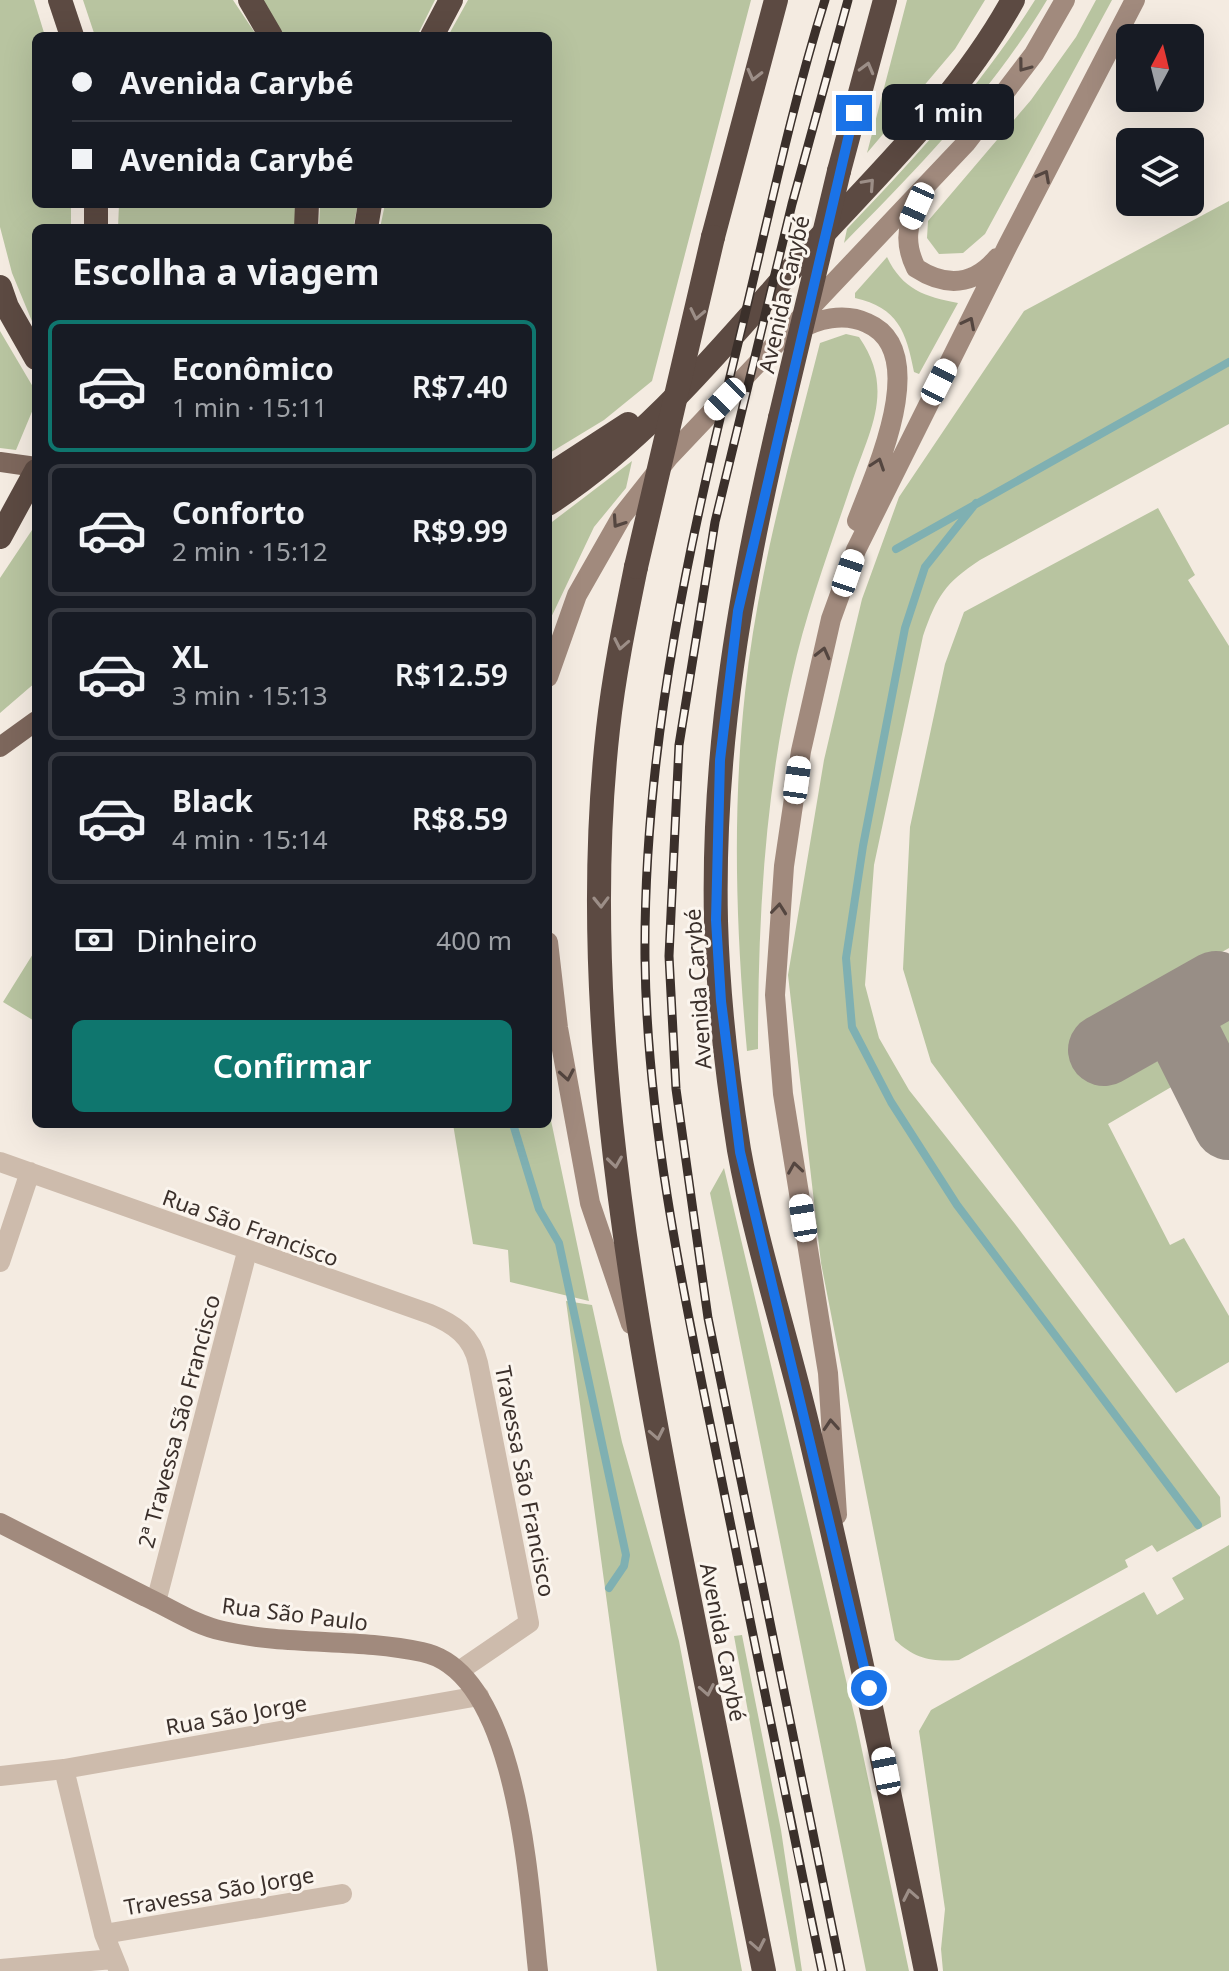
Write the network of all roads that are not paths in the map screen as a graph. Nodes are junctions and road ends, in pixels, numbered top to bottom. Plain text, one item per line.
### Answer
1 (60, 0) edge
2 (250, 0) edge
3 (451, 0) edge
4 (776, 0) edge
5 (885, 0) edge
6 (1013, 0) edge
7 (1065, 0) edge
8 (1135, 0) edge
9 (71, 32) edge
10 (269, 32) edge
11 (434, 32) edge
12 (938, 174) junction
13 (1008, 245) junction
14 (0, 287) edge
15 (783, 340) junction
16 (32, 352) edge
17 (704, 367) junction
18 (0, 462) edge
19 (32, 468) edge
20 (552, 471) edge
21 (32, 477) edge
22 (552, 501) edge
23 (0, 537) edge
24 (831, 619) junction
25 (552, 666) edge
26 (32, 723) edge
27 (0, 747) edge
28 (552, 976) edge
29 (0, 1162) edge
30 (30, 1172) junction
31 (247, 1252) junction
32 (0, 1262) edge
33 (475, 1351) joint
34 (643, 1358) junction
35 (0, 1523) edge
36 (839, 1559) junction
37 (156, 1602) junction
38 (459, 1671) junction
39 (479, 1696) junction
40 (64, 1769) junction
41 (0, 1776) edge
42 (342, 1894) dead end
43 (104, 1934) junction
44 (116, 1965) edge
45 (0, 1969) edge
46 (538, 1971) edge
47 (764, 1971) edge
48 (926, 1971) edge

1 - 9 highway
2 - 10 highway
3 - 11 highway
4 -> 34 highway, Avenida Carybé, bridge
36 -> 5 highway, Avenida Carybé, bridge
17 -> 6 highway
7 -> 12 main road
13 -> 8 main road
12 - 13 main road
12 - 15 main road
24 -> 13 main road
14 - 16 highway
24 -> 15 main road
15 -> 25 main road
17 - 20 highway
17 - 22 highway
18 - 19 main road
21 - 23 highway
36 -> 24 main road
26 - 27 main road
28 -> 34 main road
29 - 30 street, Rua São Francisco
30 - 31 street, Rua São Francisco
30 - 32 street
31 - 33 street, Rua São Francisco
31 - 37 street, 2ª Travessa São Francisco
33 - 38 street, Travessa São Francisco
34 -> 47 highway, Avenida Carybé
35 - 37 main road, Rua São Paulo
48 -> 36 highway, Avenida Carybé
37 - 38 main road, Rua São Paulo
38 - 39 main road
39 - 40 street, Rua São Jorge
39 - 46 main road
40 - 41 street, Rua São Jorge
40 - 43 street
42 - 43 street, Travessa São Jorge
43 - 44 street
44 - 45 street

